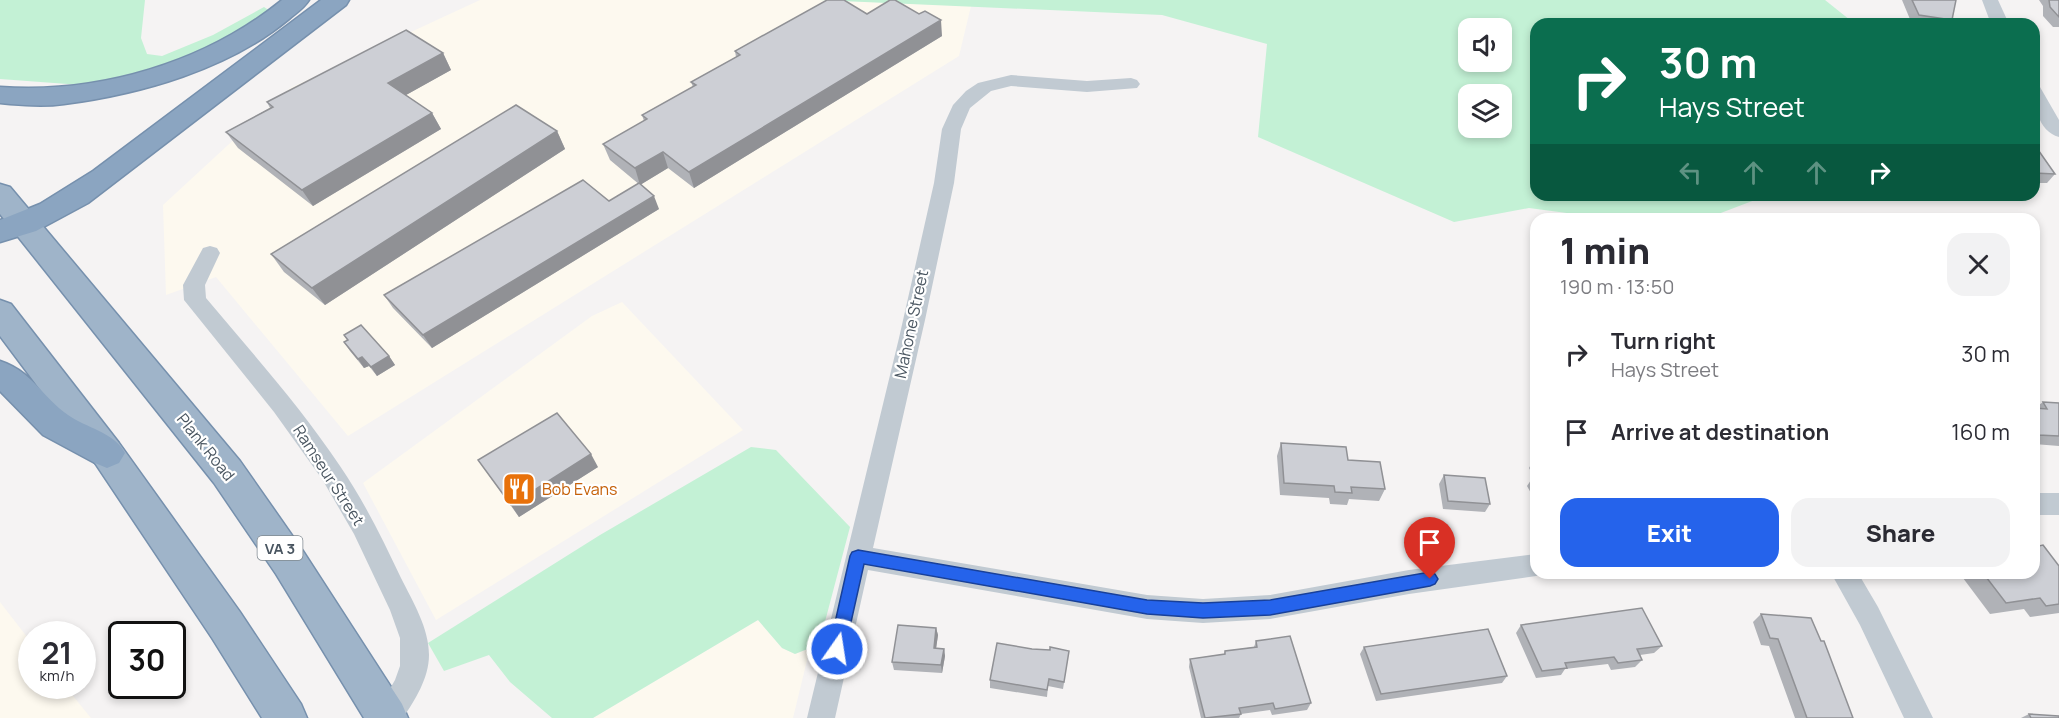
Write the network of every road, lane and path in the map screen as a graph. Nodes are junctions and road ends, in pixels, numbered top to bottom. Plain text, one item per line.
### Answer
1 (297, 0) edge
2 (336, 0) edge
3 (1990, 0) edge
4 (1998, 18) edge
5 (1131, 84) dead end
6 (0, 95) edge
7 (2040, 102) edge
8 (2059, 131) edge
9 (0, 194) edge
10 (13, 227) edge
11 (210, 252) dead end
12 (0, 312) edge
13 (0, 374) edge
14 (107, 453) junction
15 (2040, 504) edge
16 (2059, 504) edge
17 (858, 556) junction
18 (1530, 567) edge
19 (1847, 579) edge
20 (285, 718) edge
21 (387, 718) edge
22 (821, 718) edge
23 (1919, 718) edge

1 - 6 highway
2 - 10 highway
3 - 4 street
5 - 17 street, Mahone Street
7 - 8 street
9 - 10 highway, Plank Road / VA 3
10 - 21 highway, Plank Road / VA 3
11 - 21 street, Ramseur Street
12 - 14 highway
13 - 14 highway
14 - 20 highway
15 - 16 street
17 - 18 street
17 - 22 street, Mahone Street
19 - 23 street

